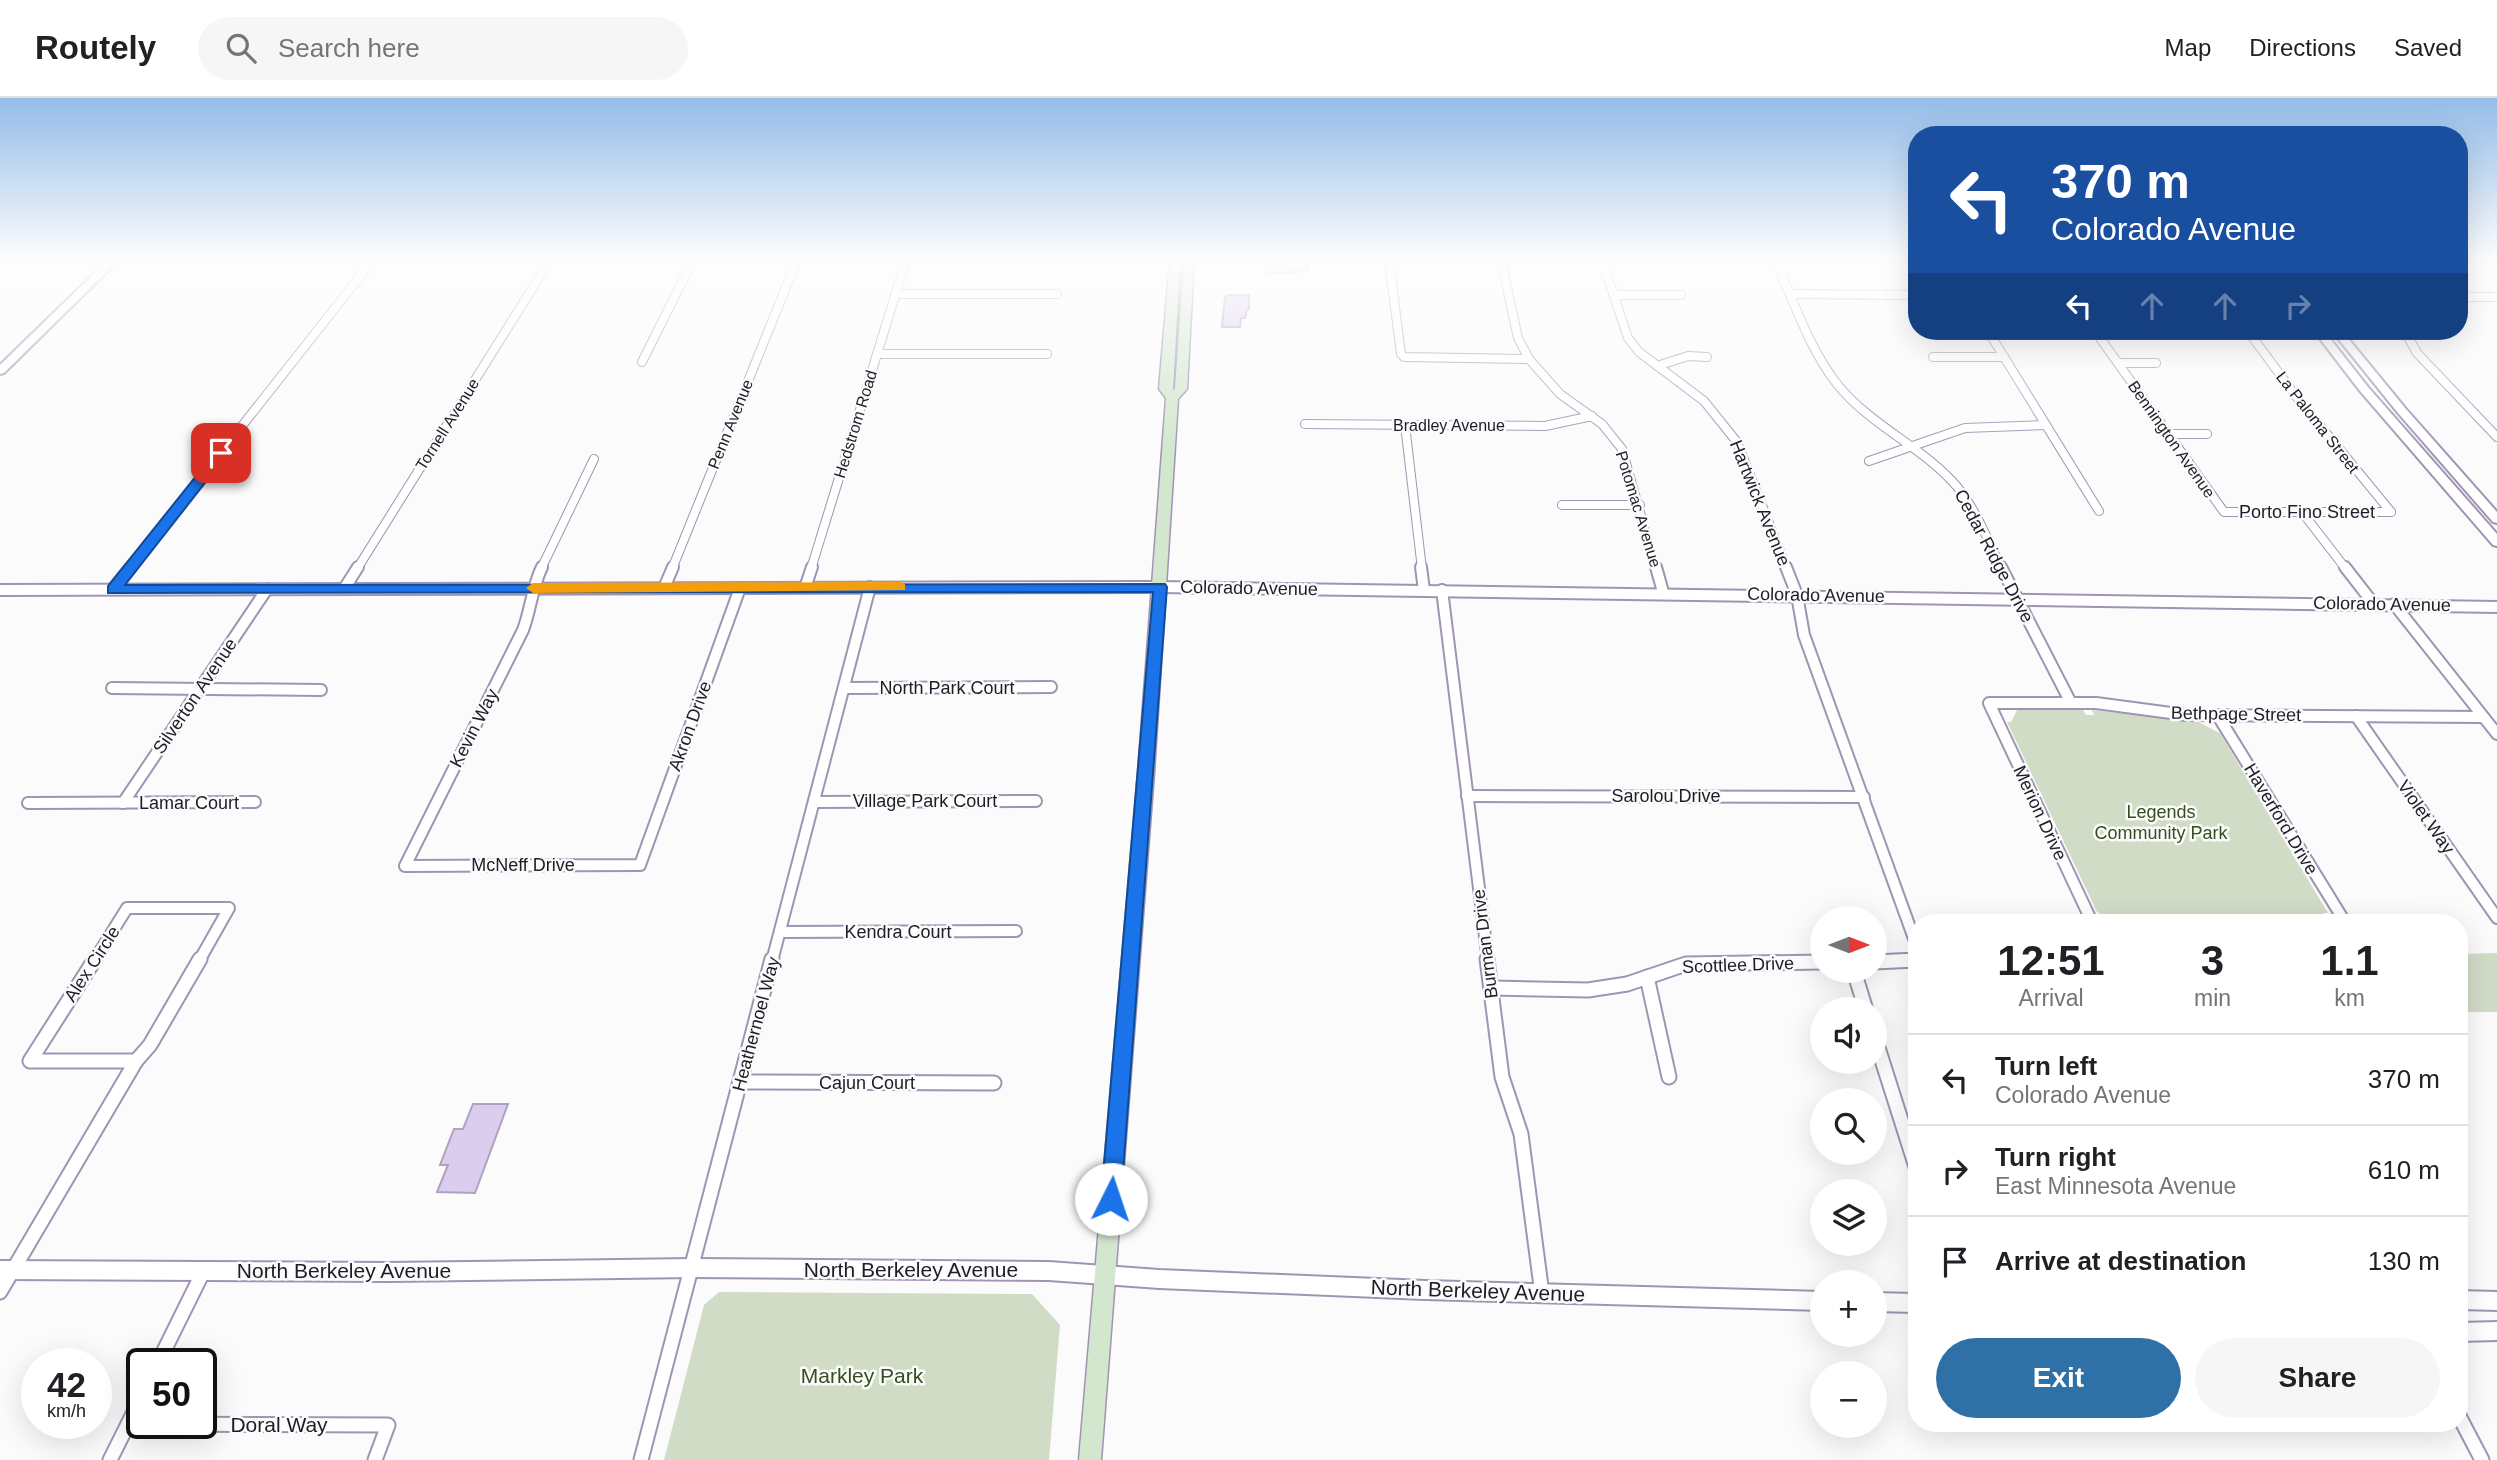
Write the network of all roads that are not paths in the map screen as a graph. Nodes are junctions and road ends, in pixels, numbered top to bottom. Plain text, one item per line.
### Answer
1 (49, 324) edge
2 (323, 324) edge
3 (510, 324) edge
4 (661, 324) edge
5 (771, 324) edge
6 (886, 324) edge
7 (1170, 324) edge
8 (1185, 324) edge
9 (1397, 324) edge
10 (1515, 324) edge
11 (1623, 324) edge
12 (1805, 324) edge
13 (1169, 330) junction
14 (1994, 340) edge
15 (2101, 340) edge
16 (2255, 340) edge
17 (2326, 340) edge
18 (2344, 340) edge
19 (2410, 340) edge
20 (877, 354) junction
21 (1047, 354) dead end
22 (1707, 357) dead end
23 (1933, 357) dead end
24 (2004, 357) junction
25 (1529, 359) junction
26 (1182, 361) junction
27 (642, 362) dead end
28 (2118, 363) junction
29 (2156, 363) dead end
30 (1657, 366) junction
31 (0, 371) edge
32 (1172, 398) junction
33 (1592, 416) junction
34 (1305, 424) dead end
35 (1405, 425) junction
36 (2046, 425) junction
37 (2169, 434) junction
38 (2207, 434) dead end
39 (2497, 437) edge
40 (1910, 445) junction
41 (594, 459) dead end
42 (1869, 461) dead end
43 (1562, 505) dead end
44 (1640, 505) junction
45 (2099, 511) dead end
46 (2224, 512) joint
47 (2302, 512) junction
48 (2390, 512) joint
49 (2497, 519) edge
50 (2497, 541) edge
51 (805, 587) junction
52 (870, 587) junction
53 (1160, 587) junction
54 (534, 588) junction
55 (664, 588) junction
56 (740, 588) junction
57 (113, 589) junction
58 (267, 589) junction
59 (344, 589) junction
60 (0, 590) edge
61 (1424, 590) junction
62 (1442, 590) junction
63 (1663, 592) junction
64 (1797, 595) junction
65 (2016, 598) junction
66 (2373, 603) junction
67 (2395, 604) junction
68 (2497, 607) edge
69 (1051, 687) dead end
70 (113, 688) dead end
71 (844, 688) junction
72 (200, 689) junction
73 (321, 690) dead end
74 (1989, 703) joint
75 (2071, 703) junction
76 (2218, 716) junction
77 (2356, 716) junction
78 (2483, 717) junction
79 (2497, 734) edge
80 (1467, 796) junction
81 (1864, 797) junction
82 (1036, 801) dead end
83 (255, 802) dead end
84 (814, 802) junction
85 (28, 803) dead end
86 (123, 803) junction
87 (640, 864) joint
88 (405, 866) joint
89 (2088, 914) edge
90 (2339, 914) edge
91 (2497, 918) edge
92 (1908, 921) edge
93 (1016, 931) dead end
94 (780, 932) junction
95 (1908, 960) edge
96 (1887, 961) edge
97 (1810, 962) edge
98 (1647, 977) junction
99 (1491, 988) junction
100 (136, 1062) junction
101 (1886, 1074) edge
102 (1669, 1077) dead end
103 (741, 1082) junction
104 (994, 1083) dead end
105 (1908, 1142) edge
106 (693, 1268) junction
107 (7, 1270) edge
108 (203, 1272) junction
109 (1105, 1276) junction
110 (0, 1292) edge
111 (1542, 1294) junction
112 (2468, 1300) edge
113 (1810, 1301) edge
114 (2497, 1301) edge
115 (1887, 1302) edge
116 (1908, 1303) edge
117 (2497, 1331) edge
118 (2468, 1332) edge
119 (165, 1348) edge
120 (217, 1424) edge
121 (126, 1428) edge
122 (2467, 1432) edge
123 (110, 1460) edge
124 (375, 1460) edge
125 (641, 1460) edge
126 (1090, 1460) edge
127 (2482, 1460) edge

1 - 31 street
2 - 57 street
3 - 59 street, Tornell Avenue
4 - 27 street
5 - 55 street, Penn Avenue
6 - 20 street, Hedstrom Road
7 - 13 main road
8 - 26 main road
9 - 25 street
10 - 25 street, Potomac Avenue
11 - 30 street, Hartwick Avenue
12 - 40 street, Cedar Ridge Drive
13 - 26 main road
13 - 32 main road
14 - 24 street
15 - 28 street, Bennington Avenue
16 - 48 street, La Paloma Street
17 - 50 street
18 - 49 street
19 - 39 street
20 - 21 street
20 - 51 street, Hedstrom Road
22 - 30 street
23 - 24 street
24 - 36 street
25 - 33 street, Potomac Avenue
26 - 32 main road
28 - 29 street
28 - 37 street, Bennington Avenue
30 - 64 street, Hartwick Avenue
32 - 53 main road
33 - 35 street, Bradley Avenue
33 - 44 street, Potomac Avenue
34 - 35 street, Bradley Avenue
35 - 61 street
36 - 40 street
36 - 45 street
37 - 38 street
37 - 46 street, Bennington Avenue
40 - 42 street
40 - 65 street, Cedar Ridge Drive
41 - 54 street, Kevin Way
43 - 44 street
44 - 63 street, Potomac Avenue
46 - 47 street, Porto Fino Street
47 - 48 street, Porto Fino Street
47 - 66 street
51 - 52 street, Colorado Avenue
51 - 56 street, Colorado Avenue
52 - 53 street, Colorado Avenue
52 - 71 street, Heathernoel Way
53 - 61 street, Colorado Avenue
53 - 109 main road
54 - 55 street, Colorado Avenue
54 - 59 street, Colorado Avenue
54 - 88 street, Kevin Way
55 - 56 street, Colorado Avenue
56 - 87 street, Akron Drive
57 - 58 street, Colorado Avenue
57 - 60 street, Colorado Avenue
58 - 59 street, Colorado Avenue
58 - 72 street, Silverton Avenue
61 - 62 street, Colorado Avenue
62 - 63 street, Colorado Avenue
62 - 80 street, Burman Drive
63 - 64 street, Colorado Avenue
64 - 65 street, Colorado Avenue
64 - 81 street, Hartwick Avenue
65 - 66 street, Colorado Avenue
65 - 75 street, Cedar Ridge Drive
66 - 67 street, Colorado Avenue
67 - 68 street, Colorado Avenue
67 - 78 street
69 - 71 street, North Park Court
70 - 72 street
71 - 84 street, Heathernoel Way
72 - 73 street
72 - 86 street, Silverton Avenue
74 - 75 street, Bethpage Street
74 - 89 street, Merion Drive
75 - 76 street, Bethpage Street
76 - 77 street, Bethpage Street
76 - 90 street, Haverford Drive
77 - 78 street, Bethpage Street
77 - 91 street, Violet Way
78 - 79 street
80 - 81 street, Sarolou Drive
80 - 99 street, Burman Drive
81 - 92 street, Hartwick Avenue
82 - 84 street, Village Park Court
83 - 86 street, Lamar Court
84 - 94 street, Heathernoel Way
85 - 86 street, Lamar Court
87 - 88 street, McNeff Drive
93 - 94 street, Kendra Court
94 - 103 street, Heathernoel Way
95 - 96 street
97 - 98 street, Scottlee Drive
98 - 99 street, Scottlee Drive
98 - 102 street
99 - 111 street, Burman Drive
100 - 100 street, Alex Circle
100 - 107 street, Alex Circle
101 - 105 street
103 - 104 street, Cajun Court
103 - 106 street, Heathernoel Way
106 - 108 street, North Berkeley Avenue
106 - 109 street, North Berkeley Avenue
106 - 125 street, Heathernoel Way
107 - 108 street, North Berkeley Avenue
107 - 110 street, Alex Circle
108 - 119 street
109 - 111 street, North Berkeley Avenue
109 - 126 main road
111 - 113 street, North Berkeley Avenue
112 - 114 street
115 - 116 street
117 - 118 street
120 - 124 street, Doral Way
121 - 123 street
122 - 127 street

